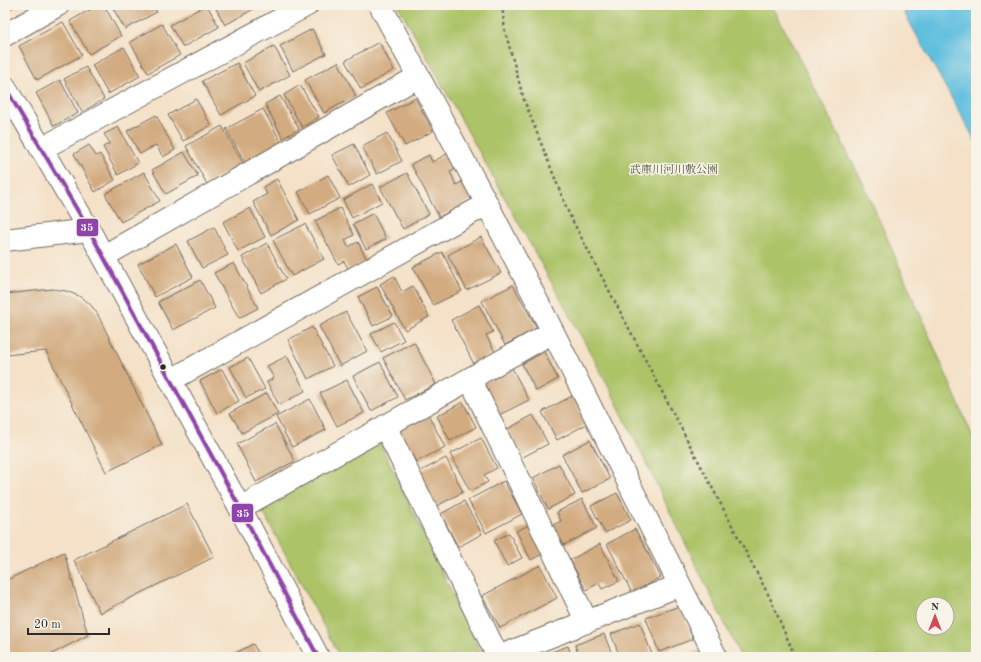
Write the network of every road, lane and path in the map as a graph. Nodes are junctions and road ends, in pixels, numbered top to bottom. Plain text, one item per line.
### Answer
1 (58, 5) edge
2 (307, 5) edge
3 (380, 5) edge
4 (502, 5) edge
5 (5, 35) edge
6 (419, 76) junction
7 (5, 87) edge
8 (42, 149) junction
9 (486, 204) junction
10 (89, 230) junction
11 (5, 240) edge
12 (104, 256) junction
13 (553, 332) junction
14 (470, 379) junction
15 (171, 380) junction
16 (385, 426) junction
17 (240, 508) junction
18 (680, 585) junction
19 (588, 622) junction
20 (318, 657) edge
21 (498, 657) edge
22 (716, 657) edge
23 (795, 657) edge

1 - 5 street
2 - 8 street
3 - 6 street
4 - 23 path
6 - 9 street
6 - 12 street
7 - 8 street
8 - 10 street
9 - 13 street
9 - 15 street
10 - 11 street
10 - 12 street
12 - 15 street
13 - 14 street
13 - 18 street
14 - 16 street
14 - 19 street
15 - 17 street
16 - 17 street
16 - 21 street
17 - 20 street
18 - 19 street
18 - 22 street
19 - 21 street

